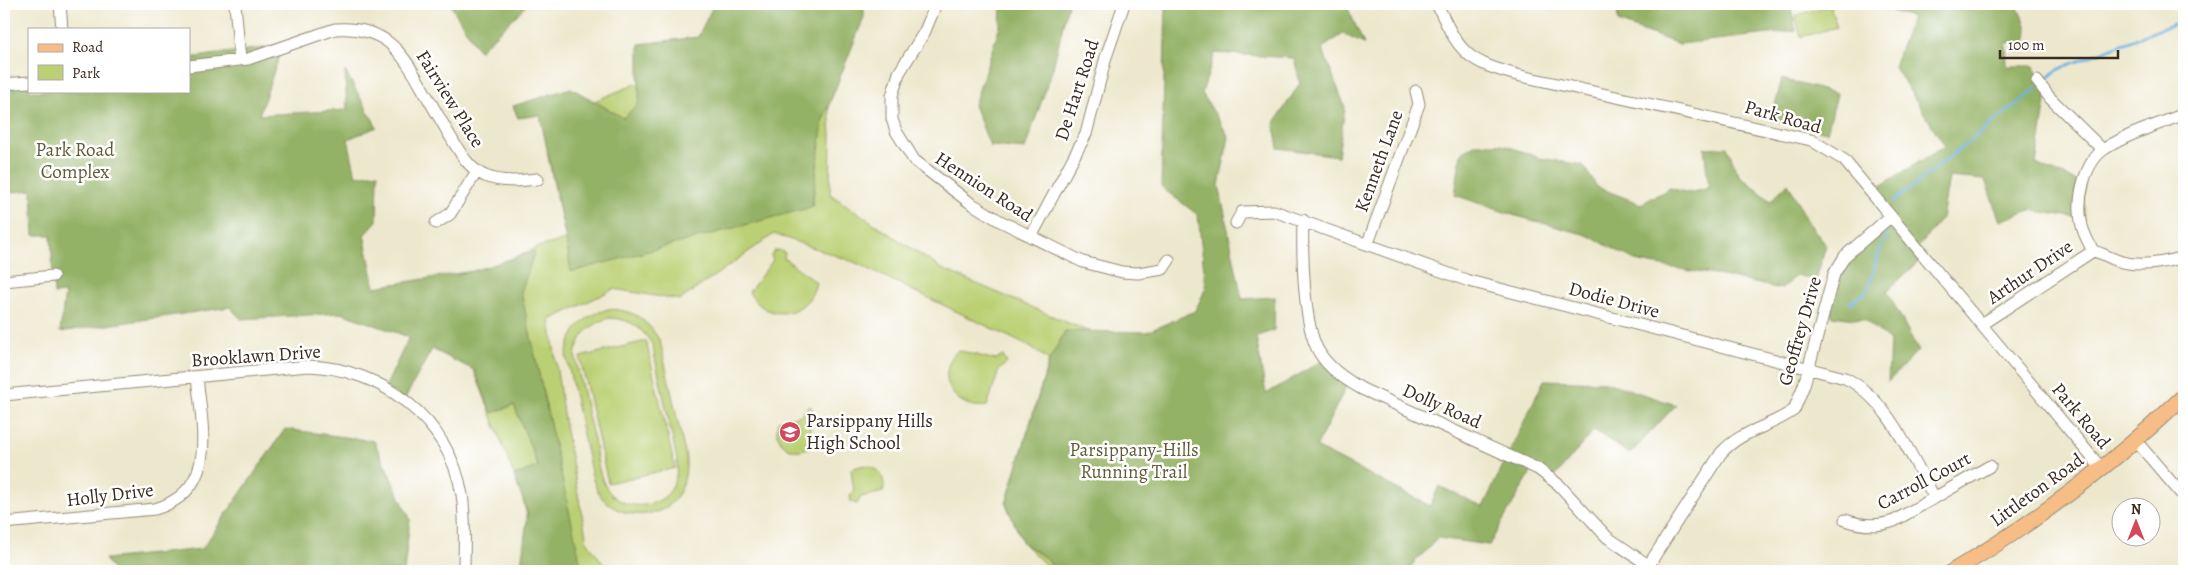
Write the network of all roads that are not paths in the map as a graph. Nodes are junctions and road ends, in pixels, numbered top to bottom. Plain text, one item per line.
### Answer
1 (60, 4) edge
2 (235, 4) edge
3 (936, 4) edge
4 (1124, 4) edge
5 (1437, 4) edge
6 (62, 28) edge
7 (240, 60) junction
8 (190, 66) edge
9 (28, 82) edge
10 (4, 84) edge
11 (2040, 86) dead end
12 (1416, 91) dead end
13 (2184, 114) edge
14 (2103, 150) junction
15 (477, 171) junction
16 (538, 179) dead end
17 (1891, 216) junction
18 (1302, 220) junction
19 (436, 223) dead end
20 (1236, 223) dead end
21 (1031, 237) junction
22 (1368, 243) junction
23 (2093, 251) junction
24 (2184, 257) edge
25 (1169, 260) dead end
26 (53, 276) dead end
27 (4, 281) edge
28 (1982, 324) junction
29 (1808, 368) junction
30 (197, 377) junction
31 (4, 395) edge
32 (2184, 396) edge
33 (2184, 406) edge
34 (2139, 439) junction
35 (1990, 466) dead end
36 (2101, 468) junction
37 (2184, 497) edge
38 (1935, 498) junction
39 (1845, 520) dead end
40 (4, 523) edge
41 (1653, 568) edge
42 (464, 571) edge
43 (1953, 571) edge

1 - 6 street
2 - 7 street
3 - 21 street, Hennion Road
4 - 21 street, De Hart Road
5 - 17 street, Park Road
7 - 8 street, Fairview Place
7 - 15 street, Fairview Place
9 - 10 street
11 - 14 street
12 - 22 street, Kenneth Lane
13 - 14 street
14 - 23 street
15 - 16 street, Fairview Place
15 - 19 street
17 - 28 street, Park Road
17 - 29 street, Geoffrey Drive
18 - 20 street, Dodie Drive
18 - 22 street, Dodie Drive
18 - 41 street, Dolly Road
21 - 25 street, Hennion Road
22 - 29 street, Dodie Drive
23 - 24 street, Arthur Drive
23 - 28 street, Arthur Drive
26 - 27 street
28 - 36 street, Park Road
29 - 38 street, Dodie Drive
29 - 41 street, Geoffrey Drive
30 - 31 street, Brooklawn Drive
30 - 40 street, Holly Drive
30 - 42 street, Brooklawn Drive
32 - 34 main road, Littleton Road
33 - 34 main road, Littleton Road
34 - 36 main road, Littleton Road
34 - 37 street
35 - 38 street, Carroll Court
36 - 43 main road, Littleton Road
38 - 39 street, Carroll Court

